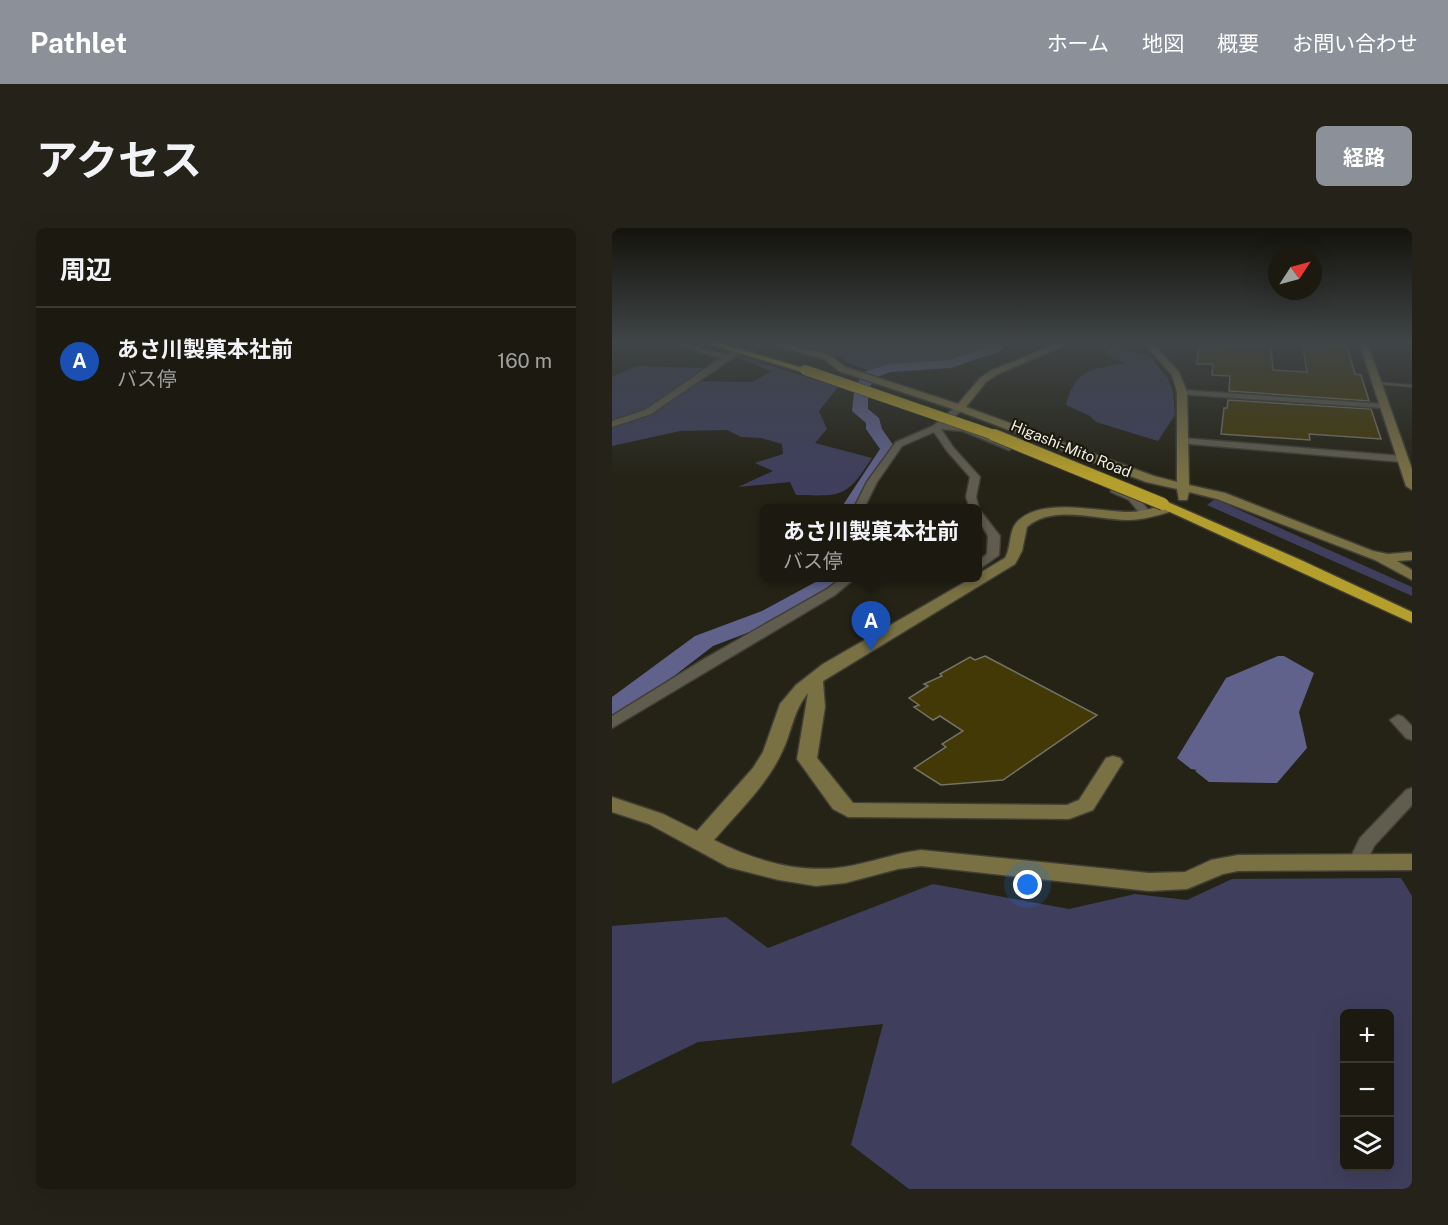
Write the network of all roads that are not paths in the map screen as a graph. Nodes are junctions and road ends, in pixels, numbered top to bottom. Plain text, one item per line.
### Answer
1 (684, 387) edge
2 (860, 387) edge
3 (897, 387) edge
4 (977, 387) edge
5 (1180, 387) edge
6 (1377, 387) edge
7 (1182, 392) junction
8 (1383, 406) junction
9 (960, 408) junction
10 (612, 424) edge
11 (937, 427) junction
12 (1182, 441) junction
13 (1402, 459) junction
14 (1412, 486) edge
15 (1173, 499) junction
16 (861, 504) edge
17 (974, 504) edge
18 (1146, 514) junction
19 (982, 518) edge
20 (1412, 556) edge
21 (1380, 557) junction
22 (982, 569) edge
23 (982, 572) edge
24 (1412, 576) edge
25 (844, 582) edge
26 (966, 582) edge
27 (1412, 605) edge
28 (1412, 618) edge
29 (814, 679) junction
30 (1412, 718) edge
31 (612, 723) edge
32 (1412, 735) edge
33 (1113, 762) dead end
34 (1412, 794) edge
35 (612, 804) edge
36 (699, 843) junction
37 (1412, 862) edge
38 (1357, 863) junction

1 - 10 street
2 - 15 highway, Higashi-Mito Road, bridge
3 - 9 street
4 - 9 street
5 - 7 street
6 - 8 street
7 - 8 street
7 - 12 street
8 - 13 street
9 - 11 street
9 - 15 street
11 - 16 street
11 - 17 street
11 - 18 street
12 - 13 street
12 - 15 street
13 - 14 street
15 - 18 street
15 - 21 street
15 - 27 highway, Higashi-Mito Road
15 - 28 highway, Higashi-Mito Road
18 - 23 street
19 - 22 street
20 - 21 street
21 - 24 street
25 - 31 street
26 - 29 street
29 - 33 street
29 - 36 street
30 - 32 street
34 - 38 street
35 - 36 street
36 - 38 street
37 - 38 street

